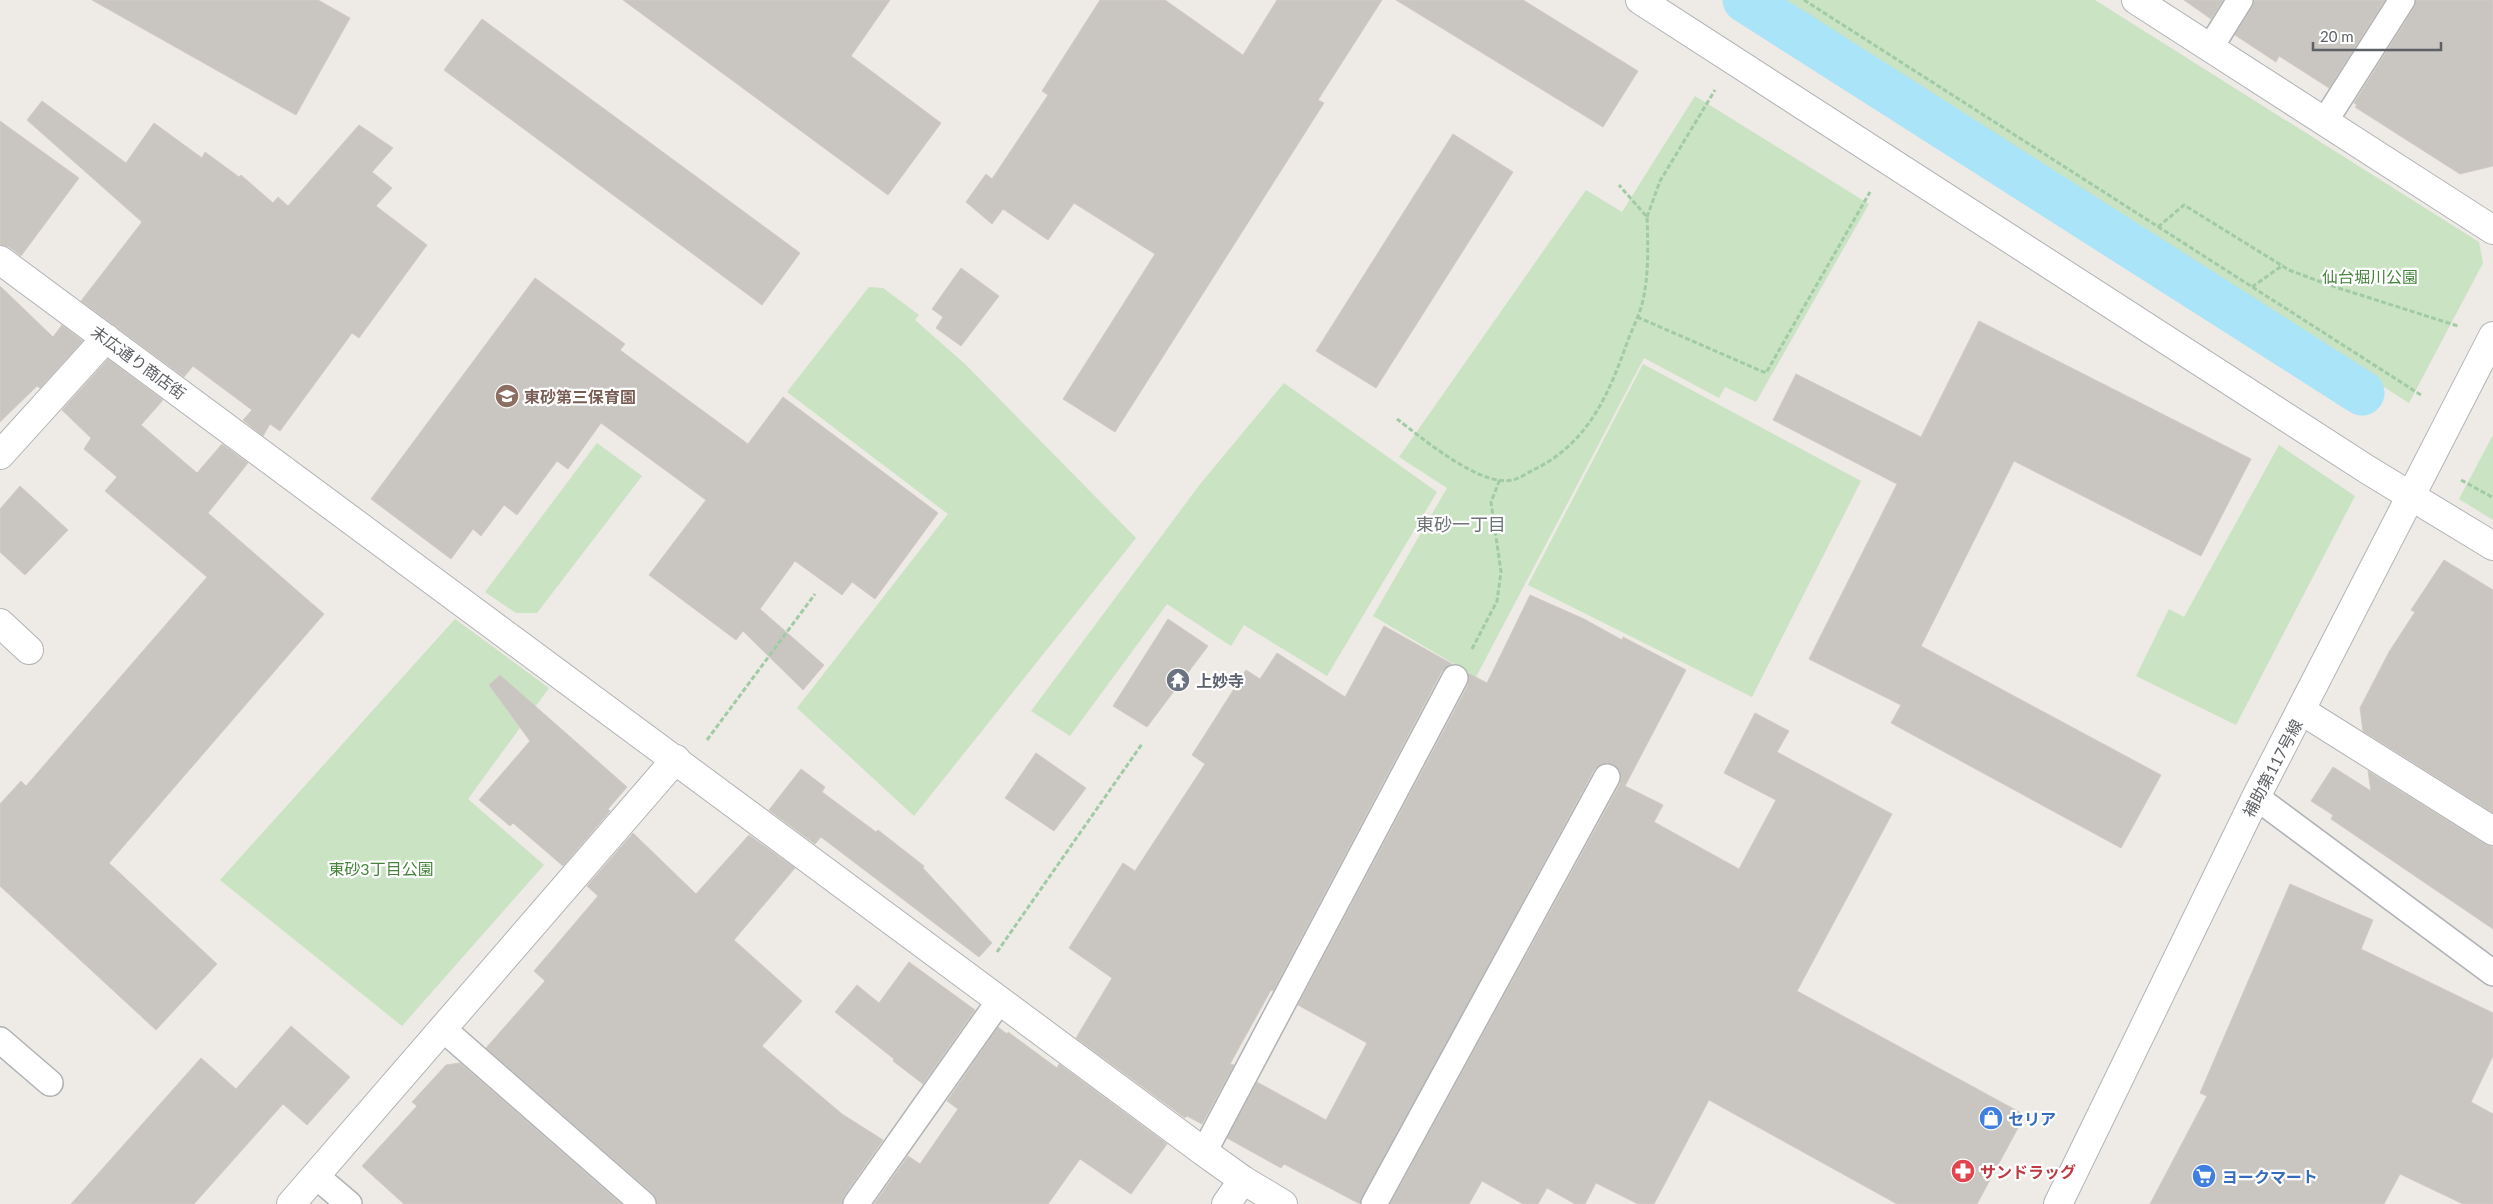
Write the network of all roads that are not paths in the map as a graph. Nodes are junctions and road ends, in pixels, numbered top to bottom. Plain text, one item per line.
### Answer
1 (1640, 0) edge
2 (2136, 0) edge
3 (2240, 0) edge
4 (2402, 0) edge
5 (2210, 48) junction
6 (2325, 121) junction
7 (2493, 230) edge
8 (0, 260) edge
9 (2493, 336) edge
10 (106, 338) junction
11 (0, 455) edge
12 (2412, 494) junction
13 (2493, 546) edge
14 (0, 622) edge
15 (29, 650) dead end
16 (1456, 678) road end
17 (2302, 711) junction
18 (681, 763) junction
19 (1607, 777) dead end
20 (2256, 797) junction
21 (2493, 831) edge
22 (2493, 974) edge
23 (1000, 1000) junction
24 (442, 1028) junction
25 (0, 1040) edge
26 (50, 1083) dead end
27 (1204, 1152) junction
28 (316, 1176) junction
29 (1243, 1180) junction
30 (291, 1204) edge
31 (349, 1204) edge
32 (643, 1204) edge
33 (856, 1204) edge
34 (1226, 1204) edge
35 (1283, 1204) edge
36 (1374, 1204) edge
37 (2058, 1204) edge

1 - 12 street
2 - 5 street
3 - 5 lane
4 - 6 lane
5 - 6 street
6 - 7 street
8 - 10 street, 末広通り商店街
9 - 12 street, 補助第117号線
10 - 11 street
10 - 18 street, 末広通り商店街
12 - 13 street
12 - 17 street, 補助第117号線
14 - 15 street
16 - 27 lane
17 - 20 street, 補助第117号線
17 - 21 street
18 - 23 street, 末広通り商店街
18 - 24 street
19 - 36 lane
20 - 22 lane
20 - 37 street, 補助第117号線
23 - 27 street, 末広通り商店街
23 - 33 lane
24 - 28 street
24 - 32 lane
25 - 26 lane
27 - 29 street, 末広通り商店街
28 - 30 street
28 - 31 lane
29 - 34 street
29 - 35 street, 末広通り商店街

